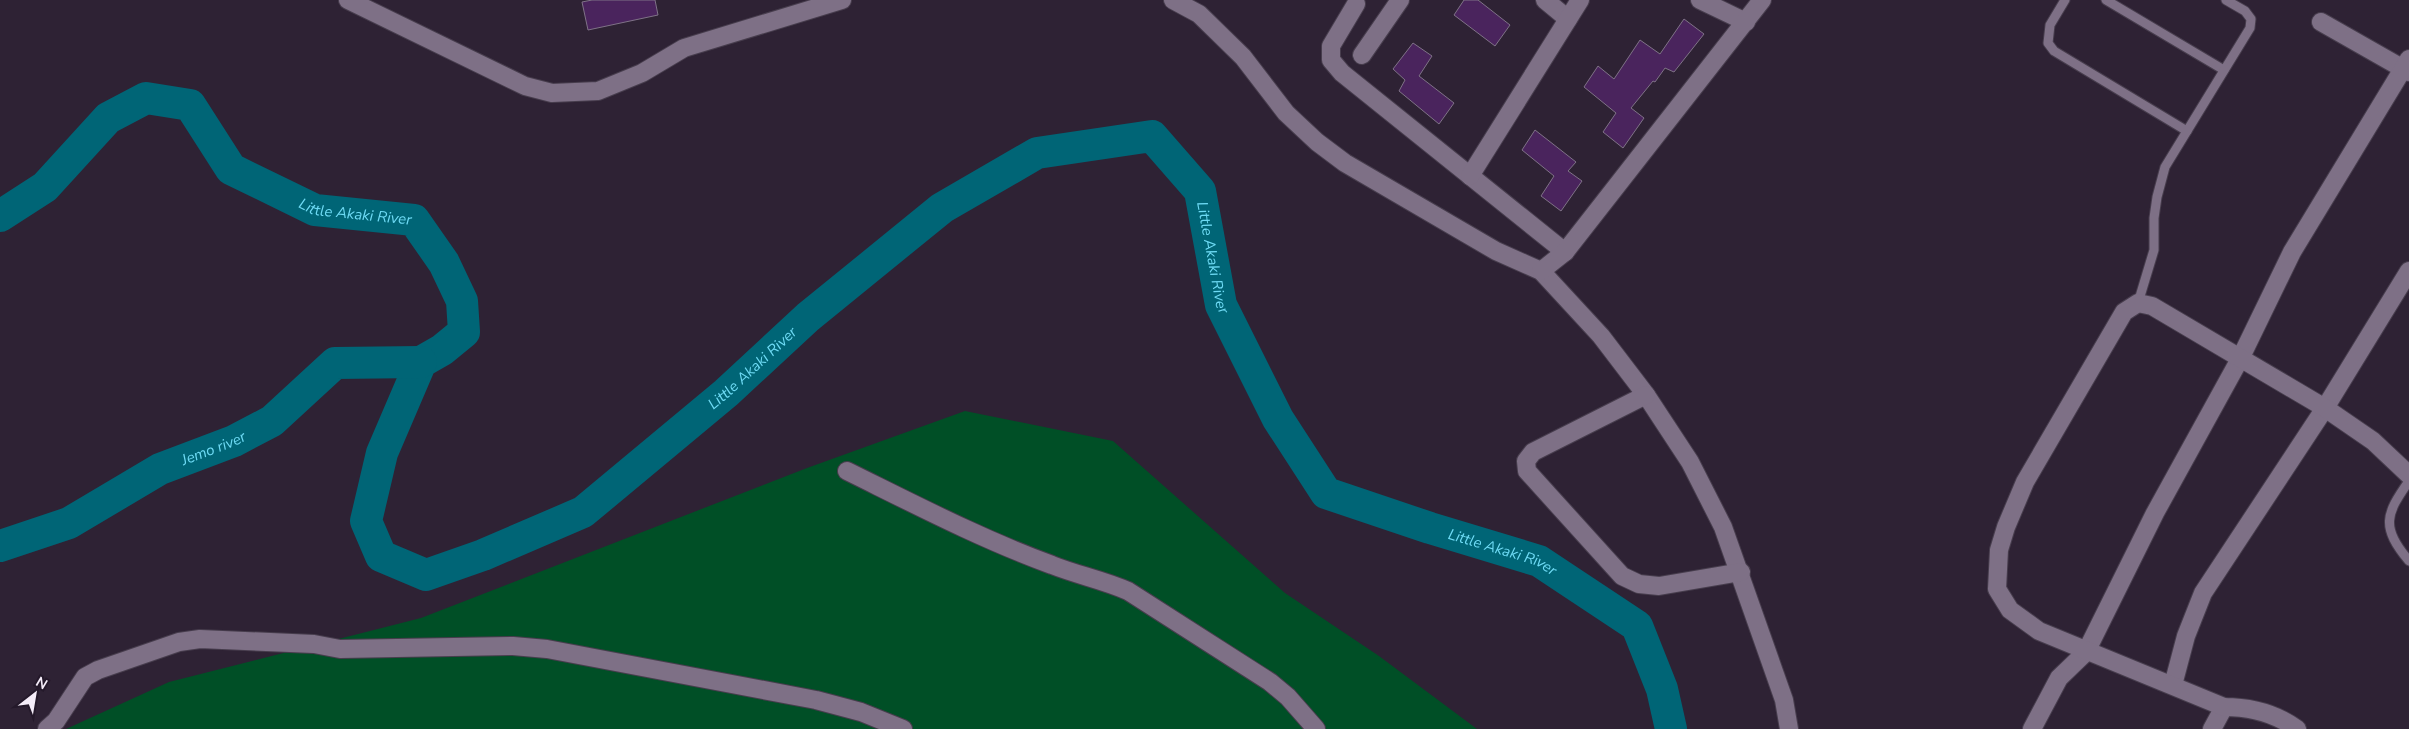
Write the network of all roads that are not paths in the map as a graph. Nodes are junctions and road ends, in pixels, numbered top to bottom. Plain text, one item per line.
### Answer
1 (348, 0) edge
2 (842, 0) edge
3 (1174, 0) edge
4 (1400, 0) edge
5 (1544, 0) edge
6 (1580, 0) edge
7 (1700, 0) edge
8 (1762, 0) edge
9 (2065, 0) edge
10 (2106, 0) edge
11 (2226, 0) edge
12 (1356, 4) dead end
13 (1568, 19) junction
14 (1746, 22) junction
15 (2321, 22) dead end
16 (1362, 56) dead end
17 (2407, 67) edge
18 (2224, 70) junction
19 (2187, 132) junction
20 (1470, 176) junction
21 (1565, 252) junction
22 (1541, 271) junction
23 (2409, 271) edge
24 (2138, 303) junction
25 (2241, 357) junction
26 (1646, 395) junction
27 (2325, 408) junction
28 (847, 471) dead end
29 (2409, 475) edge
30 (2409, 481) edge
31 (2409, 561) edge
32 (1741, 572) junction
33 (2086, 652) junction
34 (2173, 685) junction
35 (2224, 707) junction
36 (47, 729) edge
37 (903, 729) edge
38 (1316, 729) edge
39 (1788, 729) edge
40 (2032, 729) edge
41 (2212, 729) edge
42 (2297, 729) edge

1 - 2 street
3 - 22 street
4 - 16 street
5 - 13 street
6 - 13 street
7 - 14 street
8 - 14 street
9 - 19 lane
10 - 18 lane
11 - 18 lane
12 - 20 street
13 - 20 street
14 - 21 street
15 - 17 street
17 - 25 street
18 - 19 lane
19 - 24 lane
20 - 21 street
21 - 22 street
22 - 26 street
23 - 27 street
24 - 25 street
24 - 33 street
25 - 27 street
25 - 33 street
26 - 32 street
26 - 32 street
27 - 29 street
27 - 34 street
28 - 38 street
30 - 31 lane
32 - 39 street
33 - 34 street
33 - 40 street
34 - 35 street
35 - 41 street
35 - 42 street
36 - 37 street

